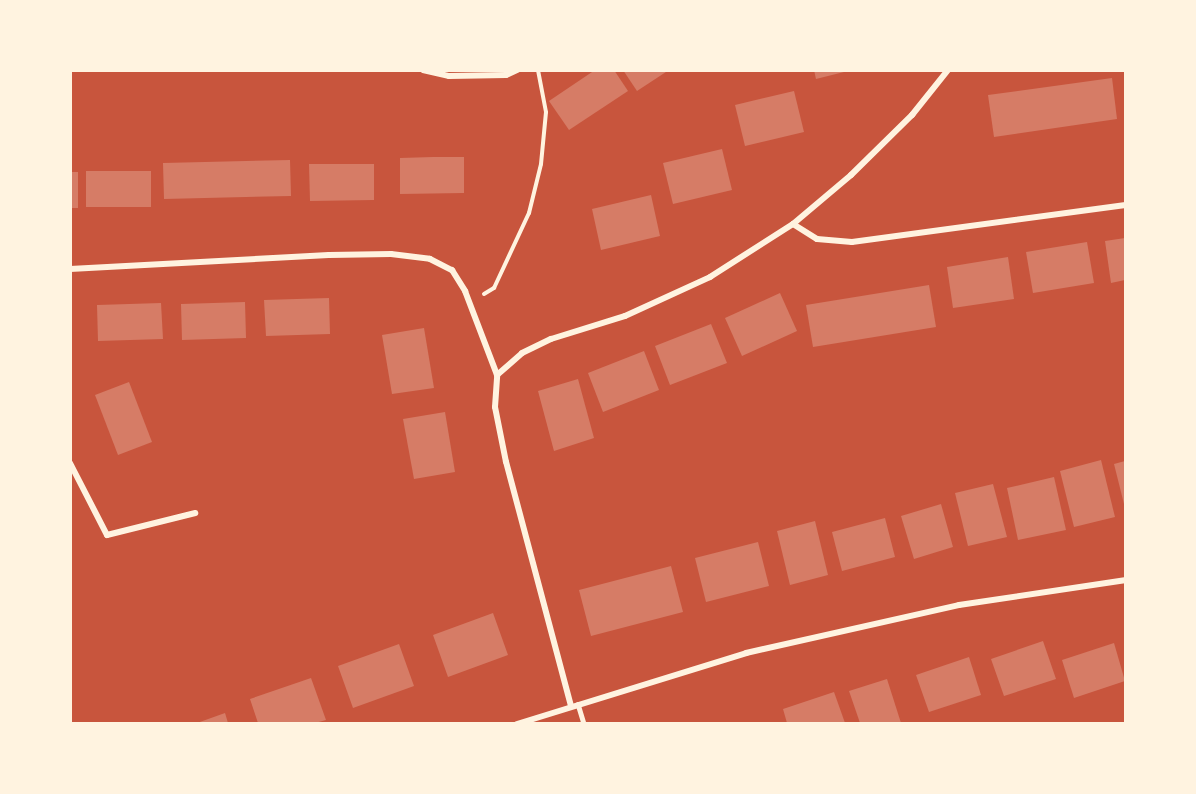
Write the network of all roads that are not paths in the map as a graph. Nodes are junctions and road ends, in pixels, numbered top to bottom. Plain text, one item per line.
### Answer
1 (423, 70) edge
2 (517, 70) edge
3 (948, 70) edge
4 (1125, 206) edge
5 (793, 224) junction
6 (70, 269) edge
7 (497, 375) junction
8 (70, 463) edge
9 (195, 513) dead end
10 (1125, 580) edge
11 (574, 705) junction
12 (517, 723) edge
13 (584, 723) edge

1 - 2 street
3 - 5 street
4 - 5 street
5 - 7 street
6 - 7 street
7 - 11 street
8 - 9 street
10 - 11 street
11 - 12 street
11 - 13 lane

